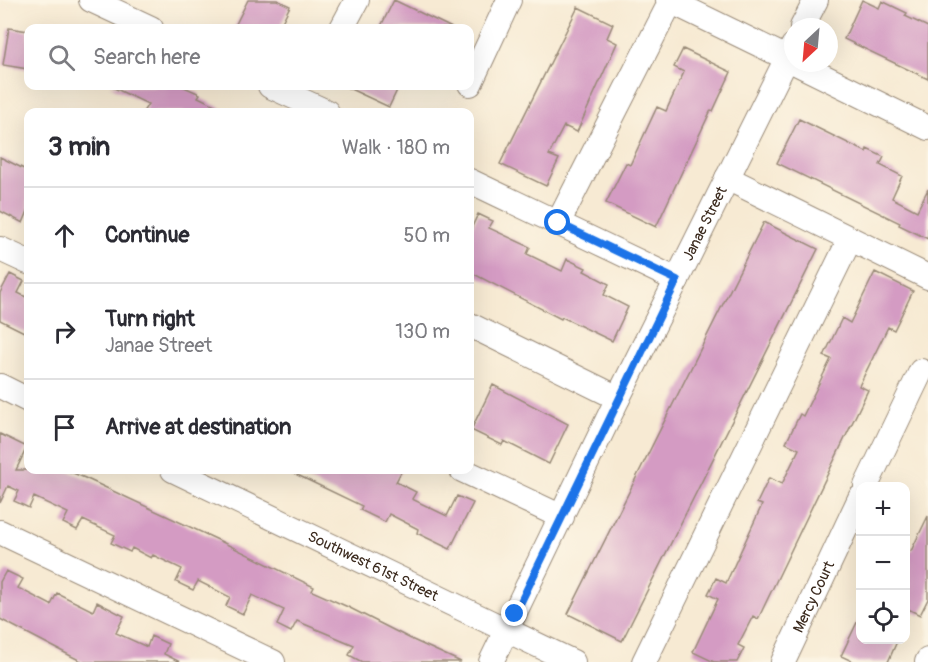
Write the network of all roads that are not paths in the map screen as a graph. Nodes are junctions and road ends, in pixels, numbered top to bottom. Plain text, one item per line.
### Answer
1 (91, 0) edge
2 (357, 0) edge
3 (509, 0) edge
4 (816, 0) edge
5 (669, 1) edge
6 (807, 18) edge
7 (142, 24) edge
8 (344, 24) edge
9 (784, 53) edge
10 (784, 72) edge
11 (821, 72) edge
12 (474, 75) edge
13 (283, 90) edge
14 (315, 100) edge
15 (928, 128) edge
16 (727, 178) junction
17 (474, 183) edge
18 (558, 223) junction
19 (850, 239) junction
20 (0, 249) edge
21 (24, 260) edge
22 (928, 277) edge
23 (677, 280) junction
24 (474, 328) edge
25 (921, 371) dead end
26 (0, 387) edge
27 (24, 398) edge
28 (618, 398) junction
29 (181, 474) edge
30 (470, 474) edge
31 (868, 482) edge
32 (856, 509) edge
33 (561, 517) junction
34 (0, 532) edge
35 (508, 630) junction
36 (273, 662) edge
37 (491, 662) edge
38 (573, 662) edge
39 (644, 662) edge
40 (783, 662) edge

1 - 7 street
2 - 8 street
3 - 12 street
4 - 6 street
5 - 9 street
5 - 18 street
10 - 16 street, Janae Street
11 - 15 street
13 - 14 street
16 - 19 street
16 - 23 street, Janae Street
17 - 18 street
18 - 23 street
19 - 22 street
19 - 39 street
20 - 21 street
23 - 28 street, Janae Street
24 - 28 street
25 - 31 street
26 - 27 street
28 - 33 street, Janae Street
29 - 35 street, Southwest 61st Street
30 - 33 street
32 - 40 street, Mercy Court
33 - 35 street, Janae Street
34 - 36 street
35 - 37 street, Janae Street
35 - 38 street, Southwest 61st Street

